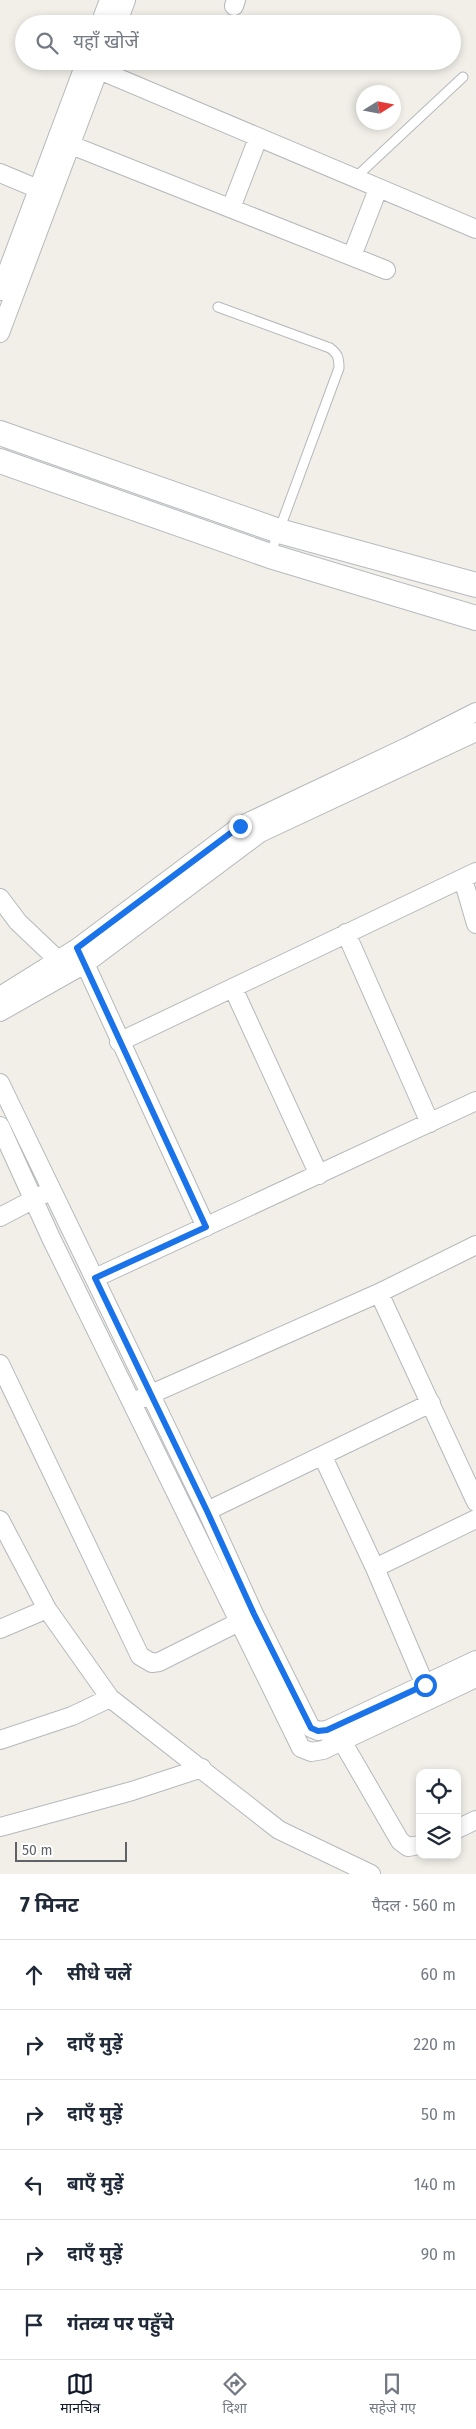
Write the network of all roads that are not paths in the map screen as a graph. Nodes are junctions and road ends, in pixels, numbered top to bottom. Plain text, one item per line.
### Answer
1 (109, 0) edge
2 (126, 0) edge
3 (103, 15) edge
4 (120, 15) edge
5 (91, 70) edge
6 (91, 70) edge
7 (106, 70) edge
8 (463, 77) dead end
9 (258, 138) junction
10 (71, 145) junction
11 (0, 173) edge
12 (356, 178) junction
13 (378, 189) junction
14 (45, 192) junction
15 (231, 208) junction
16 (476, 229) edge
17 (352, 256) junction
18 (386, 270) dead end
19 (0, 291) edge
20 (218, 307) dead end
21 (0, 333) edge
22 (0, 433) edge
23 (0, 461) edge
24 (279, 531) junction
25 (270, 556) junction
26 (476, 585) edge
27 (476, 618) edge
28 (476, 712) edge
29 (476, 732) edge
30 (469, 875) edge
31 (0, 898) edge
32 (476, 924) edge
33 (346, 933) junction
34 (77, 948) junction
35 (58, 960) junction
36 (86, 964) junction
37 (233, 988) junction
38 (0, 996) edge
39 (0, 1012) edge
40 (119, 1042) junction
41 (0, 1083) edge
42 (476, 1101) edge
43 (430, 1123) junction
44 (0, 1126) edge
45 (319, 1175) junction
46 (51, 1190) junction
47 (33, 1200) junction
48 (0, 1217) edge
49 (206, 1227) junction
50 (476, 1245) edge
51 (95, 1278) junction
52 (379, 1293) junction
53 (0, 1364) edge
54 (151, 1394) junction
55 (132, 1403) junction
56 (431, 1403) junction
57 (322, 1457) junction
58 (476, 1502) edge
59 (207, 1511) junction
60 (476, 1519) edge
61 (0, 1520) edge
62 (5, 1541) edge
63 (375, 1568) junction
64 (46, 1609) junction
65 (246, 1618) junction
66 (0, 1629) edge
67 (476, 1660) edge
68 (476, 1678) edge
69 (425, 1685) junction
70 (110, 1698) junction
71 (314, 1730) junction
72 (0, 1740) edge
73 (342, 1741) junction
74 (311, 1752) junction
75 (202, 1768) junction
76 (476, 1820) edge
77 (0, 1827) edge
78 (461, 1827) edge
79 (416, 1846) edge
80 (364, 1874) edge

1 - 3 street
2 - 4 street
5 - 10 street
6 - 14 street
7 - 9 street
8 - 12 lane
9 - 12 street
9 - 15 street
10 - 14 street
10 - 15 street
11 - 14 street
12 - 13 street
13 - 16 street
13 - 17 street
14 - 19 street
14 - 21 street
15 - 17 street
17 - 18 street
20 - 24 lane
22 - 24 street
23 - 25 street
24 - 25 lane
24 - 26 street
25 - 27 street
28 - 34 street
29 - 36 street
30 - 32 street
30 - 33 street
31 - 35 street
33 - 37 street
33 - 43 street
34 - 35 street
34 - 36 street
35 - 38 street
36 - 39 street
36 - 40 street
37 - 40 street
37 - 45 street
40 - 49 street
41 - 46 street
42 - 43 street
43 - 45 street
44 - 47 street
45 - 49 street
46 - 47 street
46 - 51 street
47 - 48 street
47 - 55 street
49 - 51 street
50 - 52 street
51 - 54 street
52 - 54 street
52 - 56 street
53 - 65 street
54 - 55 street
54 - 59 street
55 - 65 street
56 - 57 street
56 - 58 street
57 - 59 street
57 - 63 street
59 - 65 street
60 - 63 street
61 - 62 street
62 - 64 street
63 - 69 street
64 - 66 street
64 - 70 street
65 - 71 street
65 - 74 street
67 - 69 street
68 - 73 street
69 - 71 street
70 - 72 street
70 - 75 street
71 - 74 street
73 - 74 street
73 - 79 street
75 - 77 street
75 - 80 street
76 - 78 street

